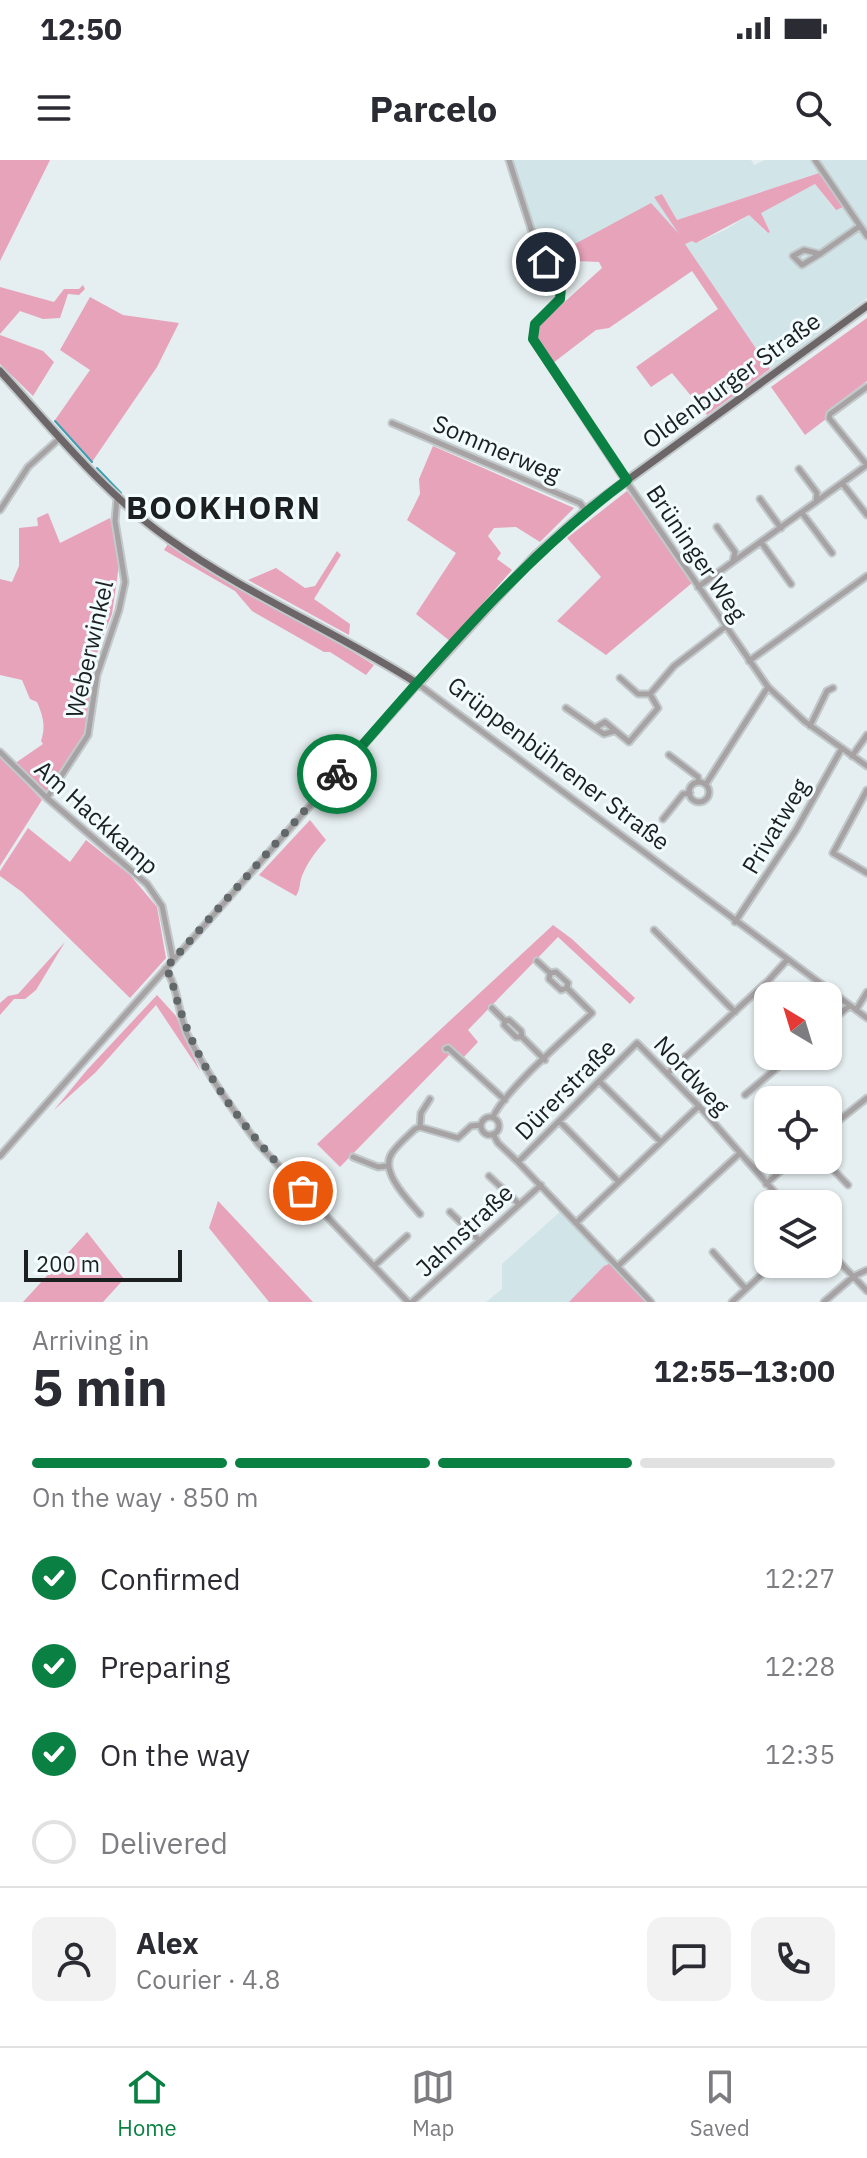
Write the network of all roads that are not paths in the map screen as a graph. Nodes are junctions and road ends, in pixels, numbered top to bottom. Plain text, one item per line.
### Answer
1 (509, 160) edge
2 (815, 160) edge
3 (860, 226) junction
4 (867, 236) edge
5 (820, 254) junction
6 (867, 306) edge
7 (0, 371) edge
8 (867, 387) edge
9 (392, 423) dead end
10 (61, 437) junction
11 (799, 469) dead end
12 (627, 480) junction
13 (842, 483) junction
14 (817, 493) junction
15 (826, 495) junction
16 (117, 497) junction
17 (760, 499) dead end
18 (816, 503) junction
19 (0, 510) edge
20 (586, 511) junction
21 (802, 513) junction
22 (867, 515) edge
23 (717, 527) dead end
24 (781, 528) junction
25 (761, 542) junction
26 (735, 552) junction
27 (832, 553) dead end
28 (744, 554) junction
29 (733, 562) junction
30 (867, 576) edge
31 (791, 584) dead end
32 (698, 587) junction
33 (725, 627) junction
34 (749, 661) junction
35 (620, 678) dead end
36 (418, 684) junction
37 (768, 687) junction
38 (833, 688) dead end
39 (650, 694) junction
40 (566, 708) dead end
41 (810, 726) junction
42 (595, 728) junction
43 (614, 731) junction
44 (867, 735) edge
45 (842, 748) junction
46 (0, 752) edge
47 (669, 755) dead end
48 (852, 756) junction
49 (867, 766) edge
50 (698, 782) junction
51 (706, 784) junction
52 (867, 790) edge
53 (690, 793) junction
54 (47, 798) junction
55 (663, 819) dead end
56 (867, 873) edge
57 (735, 922) junction
58 (654, 930) dead end
59 (173, 960) junction
60 (787, 960) junction
61 (537, 961) dead end
62 (165, 969) junction
63 (867, 992) edge
64 (849, 1006) junction
65 (492, 1008) dead end
66 (856, 1010) junction
67 (735, 1012) junction
68 (842, 1012) edge
69 (867, 1018) edge
70 (637, 1043) joint
71 (446, 1049) dead end
72 (545, 1060) junction
73 (774, 1070) edge
74 (668, 1073) junction
75 (599, 1081) junction
76 (745, 1095) dead end
77 (867, 1098) edge
78 (430, 1099) dead end
79 (505, 1100) junction
80 (699, 1106) junction
81 (493, 1117) junction
82 (842, 1118) edge
83 (559, 1121) junction
84 (481, 1125) junction
85 (420, 1127) junction
86 (493, 1134) junction
87 (661, 1142) junction
88 (739, 1154) junction
89 (0, 1156) edge
90 (353, 1157) dead end
91 (518, 1162) junction
92 (388, 1166) junction
93 (777, 1174) edge
94 (837, 1174) edge
95 (489, 1176) dead end
96 (619, 1182) junction
97 (766, 1184) junction
98 (541, 1185) junction
99 (848, 1185) dead end
100 (772, 1190) edge
101 (519, 1204) junction
102 (450, 1212) dead end
103 (420, 1214) dead end
104 (577, 1222) junction
105 (407, 1236) dead end
106 (479, 1240) junction
107 (713, 1252) dead end
108 (842, 1264) edge
109 (374, 1266) junction
110 (618, 1266) junction
111 (867, 1270) edge
112 (854, 1276) junction
113 (758, 1278) edge
114 (746, 1289) junction
115 (867, 1291) edge
116 (410, 1302) edge
117 (651, 1302) edge
118 (732, 1302) edge
119 (824, 1302) edge

1 - 12 street, Brüninger Weg
2 - 3 street
3 - 4 street
3 - 5 street
5 - 5 street
6 - 12 main road, Oldenburger Straße
7 - 10 main road, Grüppenbührener Straße
8 - 13 street
9 - 20 street, Sommerweg
10 - 16 main road, Grüppenbührener Straße
10 - 19 street
11 - 14 street
12 - 20 main road, Oldenburger Straße
12 - 32 street, Brüninger Weg
13 - 15 street
13 - 22 street
14 - 15 street
14 - 18 street
15 - 18 street
16 - 36 main road, Grüppenbührener Straße
16 - 54 street, Weberwinkel
17 - 24 street
18 - 21 street
20 - 36 main road, Oldenburger Straße
21 - 24 street
21 - 27 street
23 - 26 street
24 - 25 street
25 - 28 street
25 - 31 street
26 - 28 street
26 - 29 street
28 - 29 street
29 - 32 street
30 - 34 street
32 - 33 street, Brüninger Weg
33 - 34 street, Brüninger Weg
33 - 39 street
34 - 37 street, Brüninger Weg
35 - 39 street
36 - 57 street, Grüppenbührener Straße
36 - 59 street, Oldenburger Straße
37 - 41 street, Brüninger Weg
37 - 51 street
38 - 41 street
39 - 43 street
40 - 42 street
41 - 45 street, Brüninger Weg
42 - 43 street
42 - 43 street
44 - 48 street
45 - 48 street, Brüninger Weg
45 - 57 street, Privatweg
46 - 54 street, Am Hackkamp
47 - 50 street
48 - 49 street, Brüninger Weg
50 - 51 street
50 - 53 street
51 - 53 street
52 - 56 street
53 - 55 street
54 - 59 street, Am Hackkamp
57 - 60 street, Grüppenbührener Straße
58 - 67 street
59 - 62 street, Oldenburger Straße
60 - 64 street, Grüppenbührener Straße
60 - 67 street
61 - 72 street
62 - 89 street, Oldenburger Straße
62 - 109 street
63 - 66 street
64 - 66 street, Grüppenbührener Straße
64 - 68 street
65 - 72 street
66 - 69 street, Grüppenbührener Straße
67 - 74 street
70 - 74 street, Nordweg
70 - 75 street, Dürerstraße
71 - 79 street
72 - 79 street
73 - 76 street
74 - 80 street, Nordweg
75 - 83 street, Dürerstraße
75 - 87 street
77 - 82 street
78 - 85 street
79 - 81 street
80 - 87 street
80 - 88 street, Nordweg
81 - 84 street
81 - 86 street
83 - 91 street, Dürerstraße
83 - 96 street
84 - 85 street
84 - 86 street
85 - 92 street
86 - 91 street, Dürerstraße
87 - 96 street
88 - 97 street, Nordweg
88 - 110 street
90 - 92 street
91 - 98 street, Dürerstraße
92 - 103 street
93 - 97 street
94 - 99 street
95 - 101 street
96 - 104 street
97 - 100 street, Nordweg
98 - 101 street, Jahnstraße
98 - 104 street, Dürerstraße
101 - 106 street, Jahnstraße
102 - 106 street
104 - 110 street, Dürerstraße
105 - 109 street
106 - 116 street, Jahnstraße
107 - 114 street
108 - 112 street
109 - 116 street
110 - 117 street, Dürerstraße
111 - 112 street
112 - 115 street
112 - 119 street
113 - 114 street
114 - 118 street

